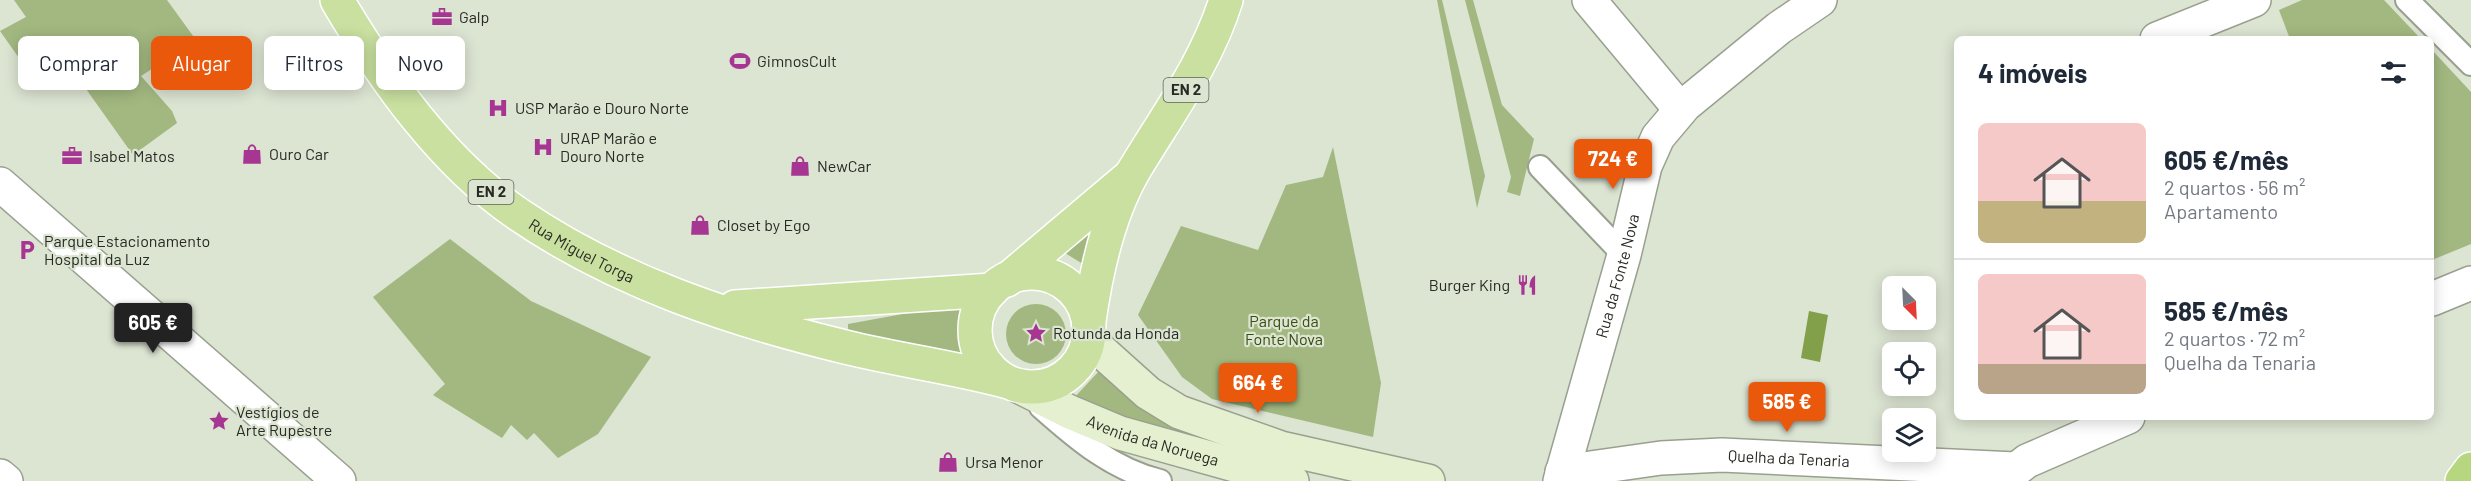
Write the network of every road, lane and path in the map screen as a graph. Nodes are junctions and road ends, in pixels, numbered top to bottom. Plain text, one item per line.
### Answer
1 (337, 0) edge
2 (1226, 0) edge
3 (1589, 0) edge
4 (1820, 0) edge
5 (2254, 0) edge
6 (2407, 0) edge
7 (2164, 36) edge
8 (2471, 64) edge
9 (1680, 109) junction
10 (1540, 167) dead end
11 (1133, 174) junction
12 (0, 184) edge
13 (1624, 255) junction
14 (2471, 283) edge
15 (999, 285) junction
16 (2434, 298) edge
17 (709, 308) junction
18 (1089, 330) junction
19 (1011, 383) junction
20 (2120, 420) edge
21 (2471, 469) edge
22 (2008, 475) edge
23 (0, 476) edge
24 (1561, 477) edge
25 (6, 481) edge
26 (339, 481) edge
27 (1160, 481) edge
28 (1292, 481) edge
29 (1428, 481) edge
30 (2462, 481) edge

1 - 17 main road, Rua Miguel Torga / EN 2
2 - 11 main road, EN 2
3 - 9 street
4 - 9 street, Rua da Fonte Nova
5 - 7 street
6 - 8 lane
9 - 13 street, Rua da Fonte Nova
10 - 13 lane
11 - 15 main road, EN 2
11 - 18 main road, EN 2
12 - 26 street
13 - 24 street, Rua da Fonte Nova
14 - 16 street
15 - 17 main road, EN 2
15 - 18 main road, EN 2
15 - 19 main road, EN 2
17 - 19 main road, EN 2
18 - 19 main road, EN 2
18 - 29 main road, Avenida da Noruega
19 - 27 lane
19 - 28 main road, Avenida da Noruega
20 - 22 street
21 - 30 highway
22 - 24 street, Quelha da Tenaria
23 - 25 street

